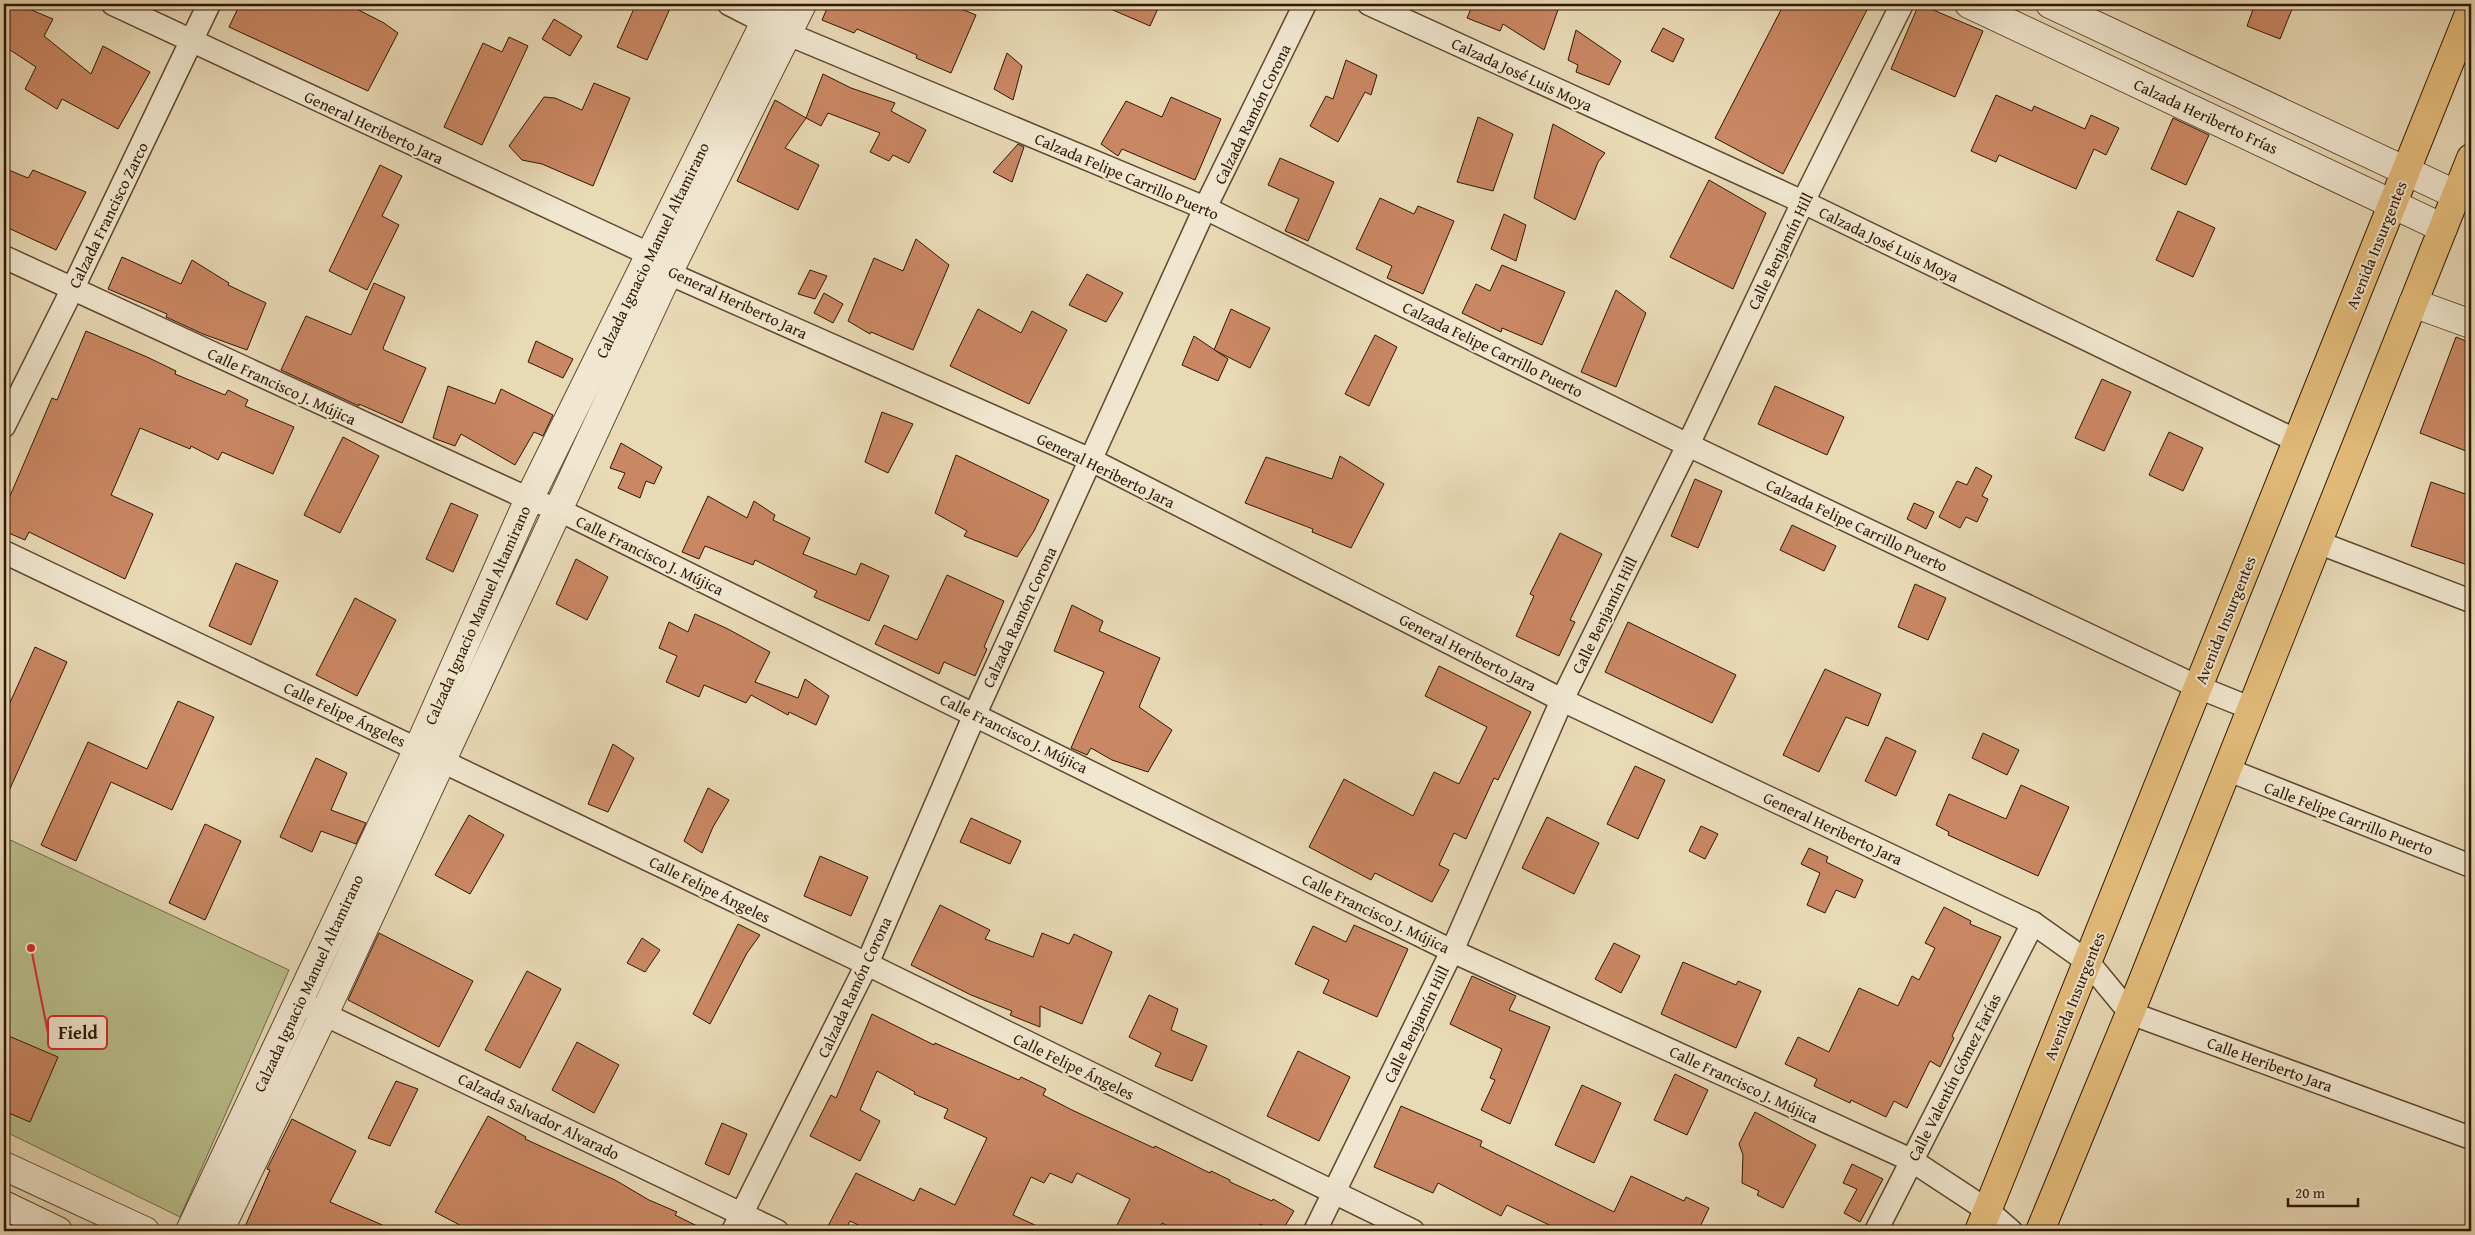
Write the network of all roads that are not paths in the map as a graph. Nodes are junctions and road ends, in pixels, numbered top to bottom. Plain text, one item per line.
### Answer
1 (113, 4) edge
2 (208, 4) edge
3 (729, 4) edge
4 (802, 4) edge
5 (1306, 4) edge
6 (1369, 4) edge
7 (1902, 4) edge
8 (1970, 4) edge
9 (2050, 4) edge
10 (2471, 9) edge
11 (776, 20) edge
12 (192, 41) junction
13 (2471, 158) edge
14 (2406, 171) junction
15 (2456, 195) junction
16 (1803, 202) junction
17 (2393, 204) junction
18 (1205, 208) junction
19 (2443, 228) junction
20 (649, 254) junction
21 (4, 257) edge
22 (668, 273) junction
23 (72, 290) junction
24 (2413, 303) junction
25 (2471, 324) edge
26 (4, 426) edge
27 (2297, 441) junction
28 (1688, 445) junction
29 (1091, 460) junction
30 (529, 499) junction
31 (557, 509) junction
32 (2317, 542) junction
33 (4, 552) edge
34 (2471, 601) edge
35 (2198, 687) junction
36 (1562, 700) junction
37 (2250, 708) junction
38 (975, 714) junction
39 (430, 754) junction
40 (2226, 769) junction
41 (2471, 866) edge
42 (2033, 923) junction
43 (1452, 950) junction
44 (2088, 962) junction
45 (867, 964) junction
46 (299, 1003) junction
47 (2130, 1013) junction
48 (324, 1014) junction
49 (2471, 1138) edge
50 (1911, 1160) junction
51 (4, 1166) edge
52 (1333, 1193) junction
53 (4, 1205) edge
54 (1983, 1221) edge
55 (738, 1223) edge
56 (58, 1231) edge
57 (145, 1231) edge
58 (190, 1231) edge
59 (219, 1231) edge
60 (778, 1231) edge
61 (1315, 1231) edge
62 (1413, 1231) edge
63 (1876, 1231) edge
64 (2011, 1231) edge
65 (2040, 1231) edge

1 - 12 street, General Heriberto Jara
2 - 12 street, Calzada Francisco Zarco
3 - 11 street, Calzada Felipe Carrillo Puerto
4 - 11 street, Calzada Ignacio Manuel Altamirano
5 - 18 street, Calzada Ramón Corona
6 - 16 street, Calzada José Luis Moya
7 - 16 street, Calle Benjamín Hill
8 - 17 street, Calzada Heriberto Frías
9 - 14 street
10 - 14 main road, Avenida Insurgentes
11 - 18 street, Calzada Felipe Carrillo Puerto
11 - 20 street, Calzada Ignacio Manuel Altamirano
11 - 22 street, Calzada Ignacio Manuel Altamirano
12 - 20 street, General Heriberto Jara
12 - 23 street, Calzada Francisco Zarco
13 - 15 main road
14 - 15 street
14 - 17 main road, Avenida Insurgentes
15 - 19 main road
16 - 27 street, Calzada José Luis Moya
16 - 28 street, Calle Benjamín Hill
17 - 19 street, Calzada Heriberto Frías
17 - 27 main road, Avenida Insurgentes
18 - 28 street, Calzada Felipe Carrillo Puerto
18 - 29 street, Calzada Ramón Corona
19 - 24 main road
20 - 22 street, General Heriberto Jara
20 - 30 street, Calzada Ignacio Manuel Altamirano
21 - 23 street, Calle Francisco J. Mújica
22 - 29 street, General Heriberto Jara
22 - 31 street, Calzada Ignacio Manuel Altamirano
23 - 26 street, Calzada Francisco Zarco
23 - 30 street, Calle Francisco J. Mújica
24 - 25 street
24 - 32 main road
27 - 35 main road, Avenida Insurgentes
28 - 35 street, Calzada Felipe Carrillo Puerto
28 - 36 street, Calle Benjamín Hill
29 - 36 street, General Heriberto Jara
29 - 38 street, Calzada Ramón Corona
30 - 31 street, Calle Francisco J. Mújica
30 - 39 street, Calzada Ignacio Manuel Altamirano
31 - 38 street, Calle Francisco J. Mújica
31 - 39 street, Calzada Ignacio Manuel Altamirano
32 - 34 street
32 - 37 main road
33 - 39 street, Calle Felipe Ángeles
35 - 37 street, Calzada Felipe Carrillo Puerto
35 - 44 main road, Avenida Insurgentes
36 - 42 street, General Heriberto Jara
36 - 43 street, Calle Benjamín Hill
37 - 40 main road
38 - 43 street, Calle Francisco J. Mújica
38 - 45 street, Calzada Ramón Corona
39 - 45 street, Calle Felipe Ángeles
39 - 46 street, Calzada Ignacio Manuel Altamirano
39 - 48 street, Calzada Ignacio Manuel Altamirano
40 - 41 street, Calle Felipe Carrillo Puerto
40 - 47 main road
42 - 44 street, General Heriberto Jara
42 - 50 street, Calle Valentín Gómez Farías
43 - 50 street, Calle Francisco J. Mújica
43 - 52 street, Calle Benjamín Hill
44 - 47 street
44 - 54 main road, Avenida Insurgentes
45 - 52 street, Calle Felipe Ángeles
45 - 55 street, Calzada Ramón Corona
46 - 48 street, Calzada Salvador Alvarado
46 - 58 street, Calzada Ignacio Manuel Altamirano
47 - 49 street, Calle Heriberto Jara
47 - 65 main road
48 - 55 street, Calzada Salvador Alvarado
48 - 59 street, Calzada Ignacio Manuel Altamirano
50 - 54 street, Calle Francisco J. Mújica
50 - 63 street, Calle Valentín Gómez Farías
51 - 57 street
52 - 61 street, Calle Benjamín Hill
52 - 62 street, Calle Felipe Ángeles
53 - 56 street
54 - 64 street, Calle Francisco J. Mújica
55 - 60 street, Calzada Salvador Alvarado

